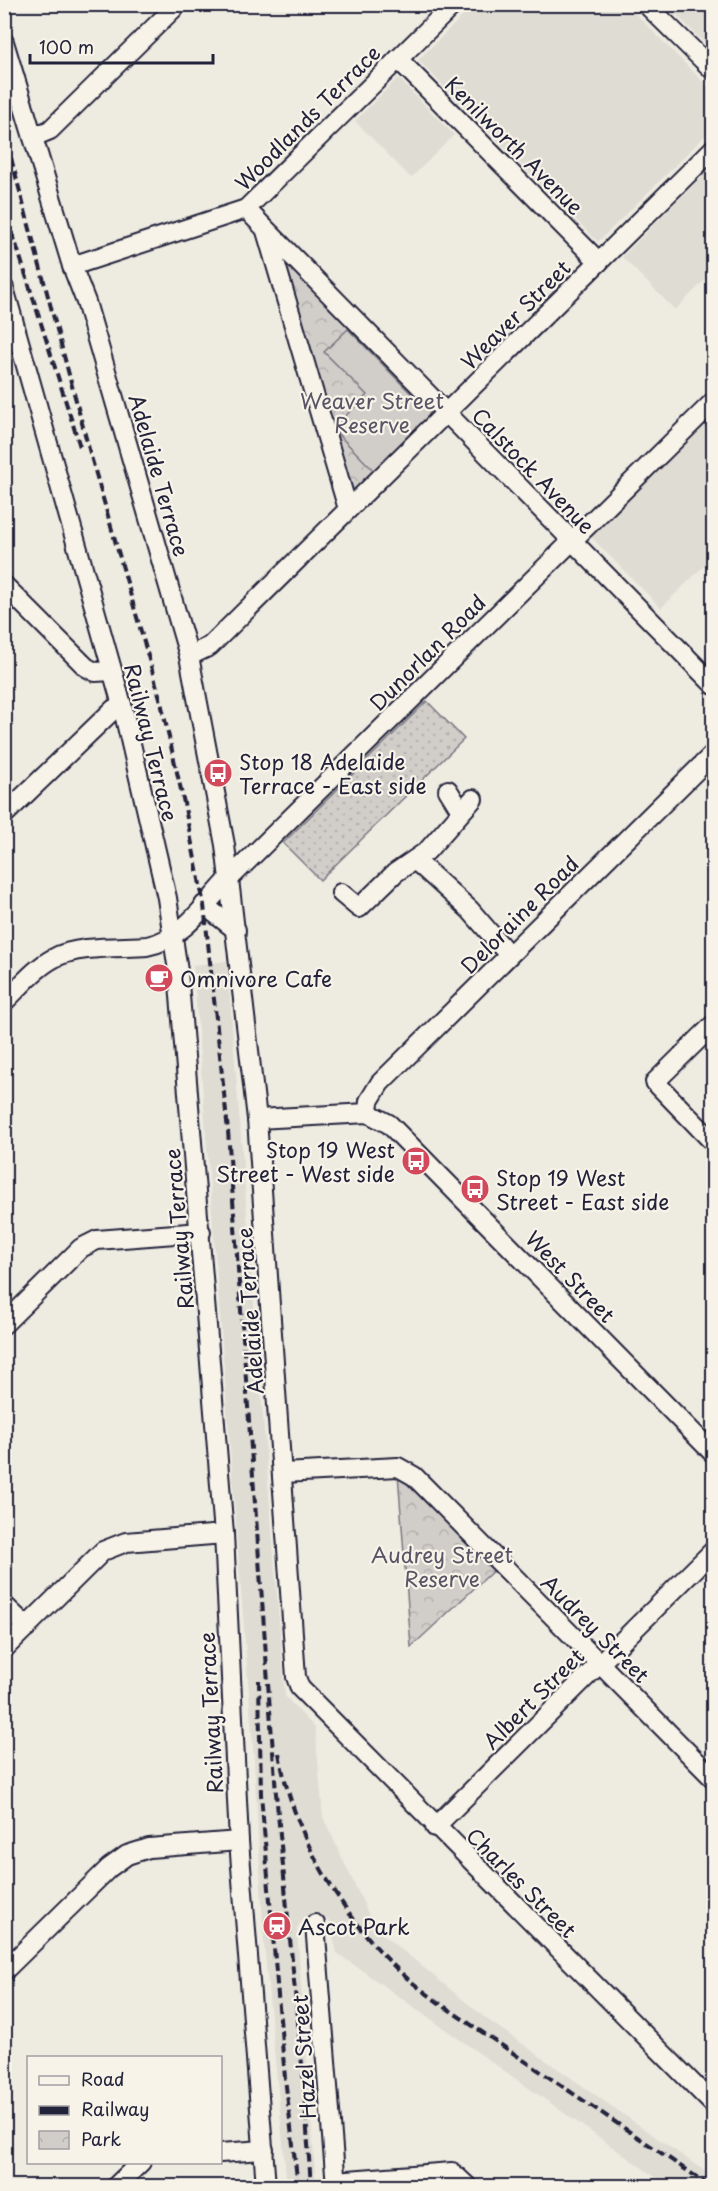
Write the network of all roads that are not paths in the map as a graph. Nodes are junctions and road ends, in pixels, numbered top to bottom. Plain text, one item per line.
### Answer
1 (178, 4) edge
2 (454, 4) edge
3 (646, 4) edge
4 (4, 42) edge
5 (398, 59) junction
6 (714, 71) edge
7 (33, 137) junction
8 (714, 148) edge
9 (246, 209) junction
10 (265, 229) junction
11 (599, 262) junction
12 (72, 266) junction
13 (4, 288) edge
14 (714, 401) edge
15 (446, 413) junction
16 (348, 508) junction
17 (571, 541) junction
18 (4, 585) edge
19 (189, 656) junction
20 (112, 671) junction
21 (714, 685) edge
22 (122, 705) junction
23 (714, 753) edge
24 (448, 790) dead end
25 (4, 815) edge
26 (415, 860) junction
27 (229, 879) junction
28 (341, 893) dead end
29 (204, 905) junction
30 (236, 930) junction
31 (173, 936) junction
32 (509, 955) junction
33 (4, 1002) edge
34 (714, 1024) edge
35 (368, 1113) junction
36 (257, 1119) junction
37 (714, 1143) edge
38 (201, 1233) junction
39 (4, 1324) edge
40 (714, 1454) edge
41 (283, 1473) junction
42 (224, 1534) junction
43 (714, 1550) edge
44 (4, 1605) edge
45 (27, 1627) junction
46 (4, 1648) edge
47 (600, 1664) junction
48 (300, 1688) joint
49 (714, 1779) edge
50 (435, 1827) junction
51 (239, 1841) junction
52 (315, 1924) dead end
53 (4, 1971) edge
54 (714, 2105) edge
55 (264, 2150) junction
56 (222, 2153) edge
57 (140, 2164) edge
58 (335, 2184) edge
59 (116, 2187) edge
60 (266, 2187) edge
61 (467, 2187) edge

1 - 7 street
2 - 5 street, Woodlands Terrace
3 - 6 street
4 - 7 street, Adelaide Terrace
5 - 9 street, Woodlands Terrace
5 - 11 street, Kenilworth Avenue
7 - 12 street, Adelaide Terrace
8 - 11 street, Weaver Street
9 - 10 street, Calstock Avenue
9 - 12 street, Woodlands Terrace
10 - 15 street, Calstock Avenue
10 - 16 street
11 - 15 street, Weaver Street
12 - 19 street, Adelaide Terrace
13 - 20 street, Railway Terrace
14 - 17 street, Dunorlan Road
15 - 16 street, Weaver Street
15 - 17 street, Calstock Avenue
16 - 19 street, Weaver Street
17 - 21 street, Calstock Avenue
17 - 27 street, Dunorlan Road
18 - 20 street
19 - 27 street, Adelaide Terrace
20 - 22 street, Railway Terrace
22 - 25 street
22 - 31 street, Railway Terrace
23 - 32 street, Deloraine Road
24 - 26 street
26 - 28 street
26 - 32 street
27 - 29 street, Dunorlan Road
27 - 30 street, Adelaide Terrace
29 - 30 street
29 - 31 street, Dunorlan Road
30 - 36 street, Adelaide Terrace
31 - 33 street
31 - 38 street, Railway Terrace
32 - 35 street, Deloraine Road
34 - 37 street
35 - 36 street
35 - 40 street, West Street
36 - 41 street, Adelaide Terrace
38 - 39 street
38 - 42 street, Railway Terrace
41 - 47 street, Audrey Street
41 - 48 street, Adelaide Terrace
42 - 45 street
42 - 51 street, Railway Terrace
43 - 47 street, Albert Street
44 - 45 street
45 - 46 street
47 - 49 street, Audrey Street
47 - 50 street, Albert Street
48 - 50 street, Charles Street
50 - 54 street, Charles Street
51 - 53 street
51 - 55 street, Railway Terrace
52 - 58 street, Hazel Street
55 - 56 street
55 - 60 street, Railway Terrace
57 - 59 street
58 - 61 street

